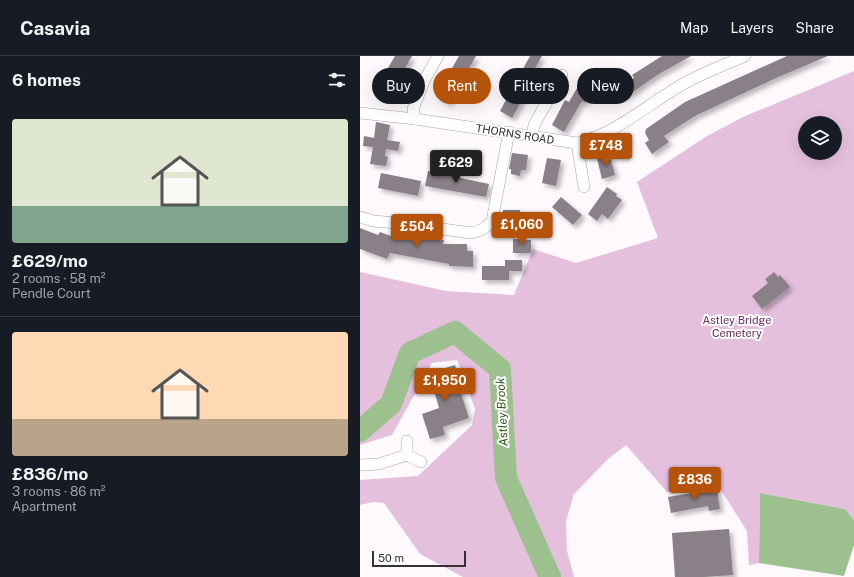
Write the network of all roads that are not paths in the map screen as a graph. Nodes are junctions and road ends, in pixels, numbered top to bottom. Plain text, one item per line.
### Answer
1 (438, 56) edge
2 (745, 56) edge
3 (546, 104) edge
4 (360, 113) edge
5 (415, 119) junction
6 (509, 132) junction
7 (532, 136) junction
8 (577, 143) junction
9 (584, 187) dead end
10 (360, 217) edge
11 (407, 441) dead end
12 (407, 455) junction
13 (421, 462) dead end
14 (360, 465) edge

1 - 5 street
2 - 8 street, THORNS ROAD
3 - 7 street
4 - 5 street, THORNS ROAD
5 - 6 street, THORNS ROAD
6 - 7 street, THORNS ROAD
6 - 10 street
7 - 8 street, THORNS ROAD
8 - 9 street
11 - 12 street
12 - 13 street
12 - 14 street

